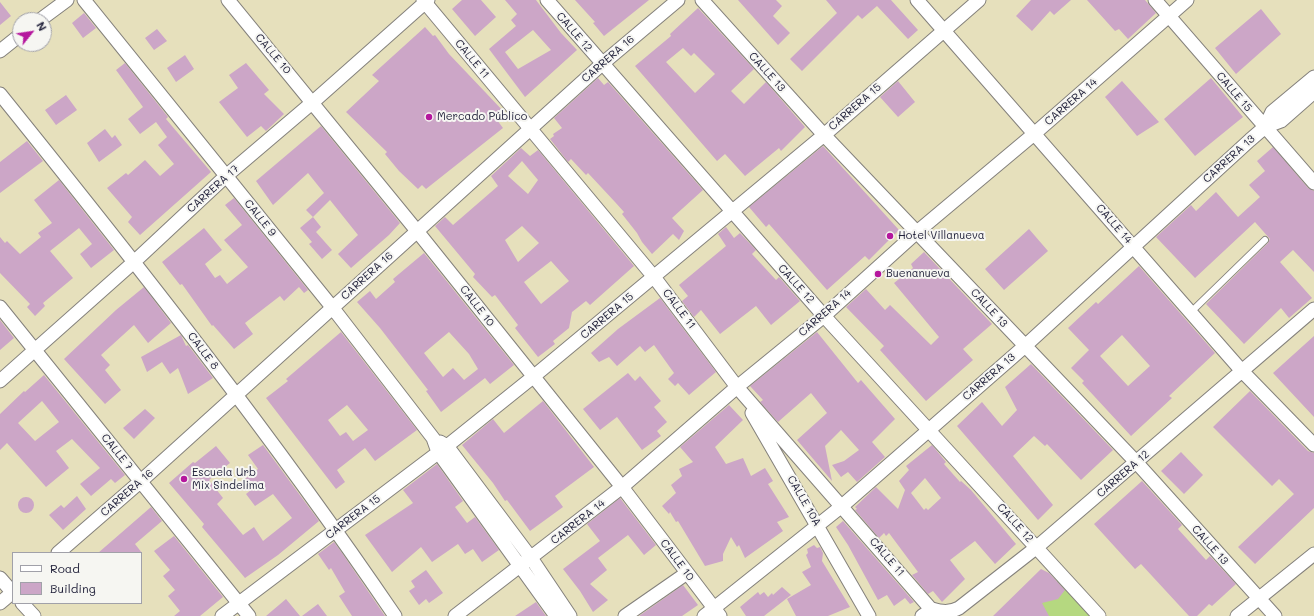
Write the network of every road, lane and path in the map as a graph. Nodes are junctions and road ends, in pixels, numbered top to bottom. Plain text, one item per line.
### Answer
1 (67, 0) edge
2 (84, 0) edge
3 (228, 0) edge
4 (547, 0) edge
5 (678, 0) edge
6 (702, 0) edge
7 (917, 0) edge
8 (979, 0) edge
9 (1155, 0) edge
10 (1187, 0) edge
11 (425, 1) edge
12 (51, 12) edge
13 (1169, 16) junction
14 (944, 31) junction
15 (12, 41) edge
16 (0, 51) edge
17 (602, 64) junction
18 (1314, 76) edge
19 (1314, 92) edge
20 (0, 94) edge
21 (313, 102) junction
22 (1265, 127) junction
23 (530, 128) junction
24 (1034, 134) junction
25 (824, 135) junction
26 (226, 176) junction
27 (1314, 183) edge
28 (731, 211) junction
29 (418, 231) junction
30 (917, 232) junction
31 (1265, 240) dead end
32 (1134, 247) junction
33 (135, 261) junction
34 (654, 276) junction
35 (0, 307) edge
36 (332, 307) junction
37 (1314, 309) edge
38 (1191, 312) junction
39 (824, 316) junction
40 (1025, 346) junction
41 (35, 350) junction
42 (1241, 370) junction
43 (533, 377) junction
44 (0, 381) edge
45 (737, 387) junction
46 (236, 395) junction
47 (930, 429) junction
48 (1314, 445) edge
49 (442, 449) junction
50 (1137, 463) junction
51 (141, 481) junction
52 (622, 487) junction
53 (842, 506) junction
54 (818, 526) junction
55 (337, 530) junction
56 (1037, 547) junction
57 (59, 552) edge
58 (1314, 554) edge
59 (526, 562) junction
60 (687, 573) junction
61 (0, 578) edge
62 (12, 591) edge
63 (12, 593) edge
64 (1258, 598) junction
65 (0, 603) edge
66 (239, 603) junction
67 (23, 604) edge
68 (713, 614) edge
69 (930, 614) edge
70 (34, 616) edge
71 (222, 616) edge
72 (249, 616) edge
73 (395, 616) edge
74 (455, 616) edge
75 (556, 616) edge
76 (570, 616) edge
77 (625, 616) edge
78 (869, 616) edge
79 (1099, 616) edge
80 (1237, 616) edge
81 (1275, 616) edge

1 - 12 street
2 - 26 street, CALLE 9
3 - 21 street, CALLE 10
4 - 17 street, CALLE 12
5 - 17 street, CARRERA 16
6 - 25 street, CALLE 13
7 - 14 street, CALLE 14
8 - 14 street, CARRERA 15
9 - 13 street, CALLE 15
10 - 13 street, CARRERA 14
11 - 21 street, CARRERA 17
11 - 23 street, CALLE 11
13 - 22 street, CALLE 15
13 - 24 street, CARRERA 14
14 - 24 street, CALLE 14
14 - 25 street, CARRERA 15
15 - 16 street
17 - 23 street, CARRERA 16
17 - 28 street, CALLE 12
18 - 22 street, CARRERA 13
19 - 22 street, CARRERA 13
20 - 33 street, CALLE 8
21 - 26 street, CARRERA 17
21 - 29 street, CALLE 10
22 - 27 street, CALLE 15
22 - 32 street, CARRERA 13
23 - 29 street, CARRERA 16
23 - 34 street, CALLE 11
24 - 30 street, CARRERA 14
24 - 32 street, CALLE 14
25 - 28 street, CARRERA 15
25 - 30 street, CALLE 13
26 - 33 street, CARRERA 17
26 - 36 street, CALLE 9
28 - 34 street, CARRERA 15
28 - 39 street, CALLE 12
29 - 36 street, CARRERA 16
29 - 43 street, CALLE 10
30 - 39 street, CARRERA 14
30 - 40 street, CALLE 13
31 - 38 lane
32 - 38 street, CALLE 14
32 - 40 street, CARRERA 13
33 - 41 street, CARRERA 17
33 - 46 street, CALLE 8
34 - 43 street, CARRERA 15
34 - 45 street, CALLE 11
35 - 41 street, CALLE 7
36 - 46 street, CARRERA 16
36 - 49 street, CALLE 9
37 - 42 street, CARRERA 12
38 - 42 street, CALLE 14
39 - 45 street, CARRERA 14
39 - 47 street, CALLE 12
40 - 47 street, CARRERA 13
40 - 50 street, CALLE 13
41 - 44 street, CARRERA 17
41 - 51 street, CALLE 7
42 - 48 street, CALLE 14
42 - 50 street, CARRERA 12
43 - 49 street, CARRERA 15
43 - 52 street, CALLE 10
45 - 52 street, CARRERA 14
45 - 53 street, CALLE 11
45 - 54 street, CALLE 10A
46 - 51 street, CARRERA 16
46 - 55 street, CALLE 8
47 - 53 street, CARRERA 13
47 - 56 street, CALLE 12
49 - 55 street, CARRERA 15
49 - 59 street, CALLE 9
50 - 56 street, CARRERA 12
50 - 64 street, CALLE 13
51 - 57 street, CARRERA 16
51 - 66 street, CALLE 7
52 - 59 street, CARRERA 14
52 - 60 street, CALLE 10
53 - 54 street, CARRERA 13
53 - 69 street, CALLE 11
54 - 68 street, CARRERA 13
54 - 78 street, CALLE 10A
55 - 66 street, CARRERA 15
55 - 73 street, CALLE 8
56 - 69 street, CARRERA 12
56 - 79 street, CALLE 12
58 - 64 street
59 - 74 street, CARRERA 14
59 - 75 street, CALLE 9
59 - 76 street, CALLE 9
60 - 68 street, CALLE 10
60 - 77 street
61 - 62 street
63 - 65 street
64 - 80 street
64 - 81 street, CALLE 13
66 - 71 street, CARRERA 15
66 - 72 street, CALLE 7
67 - 70 street

